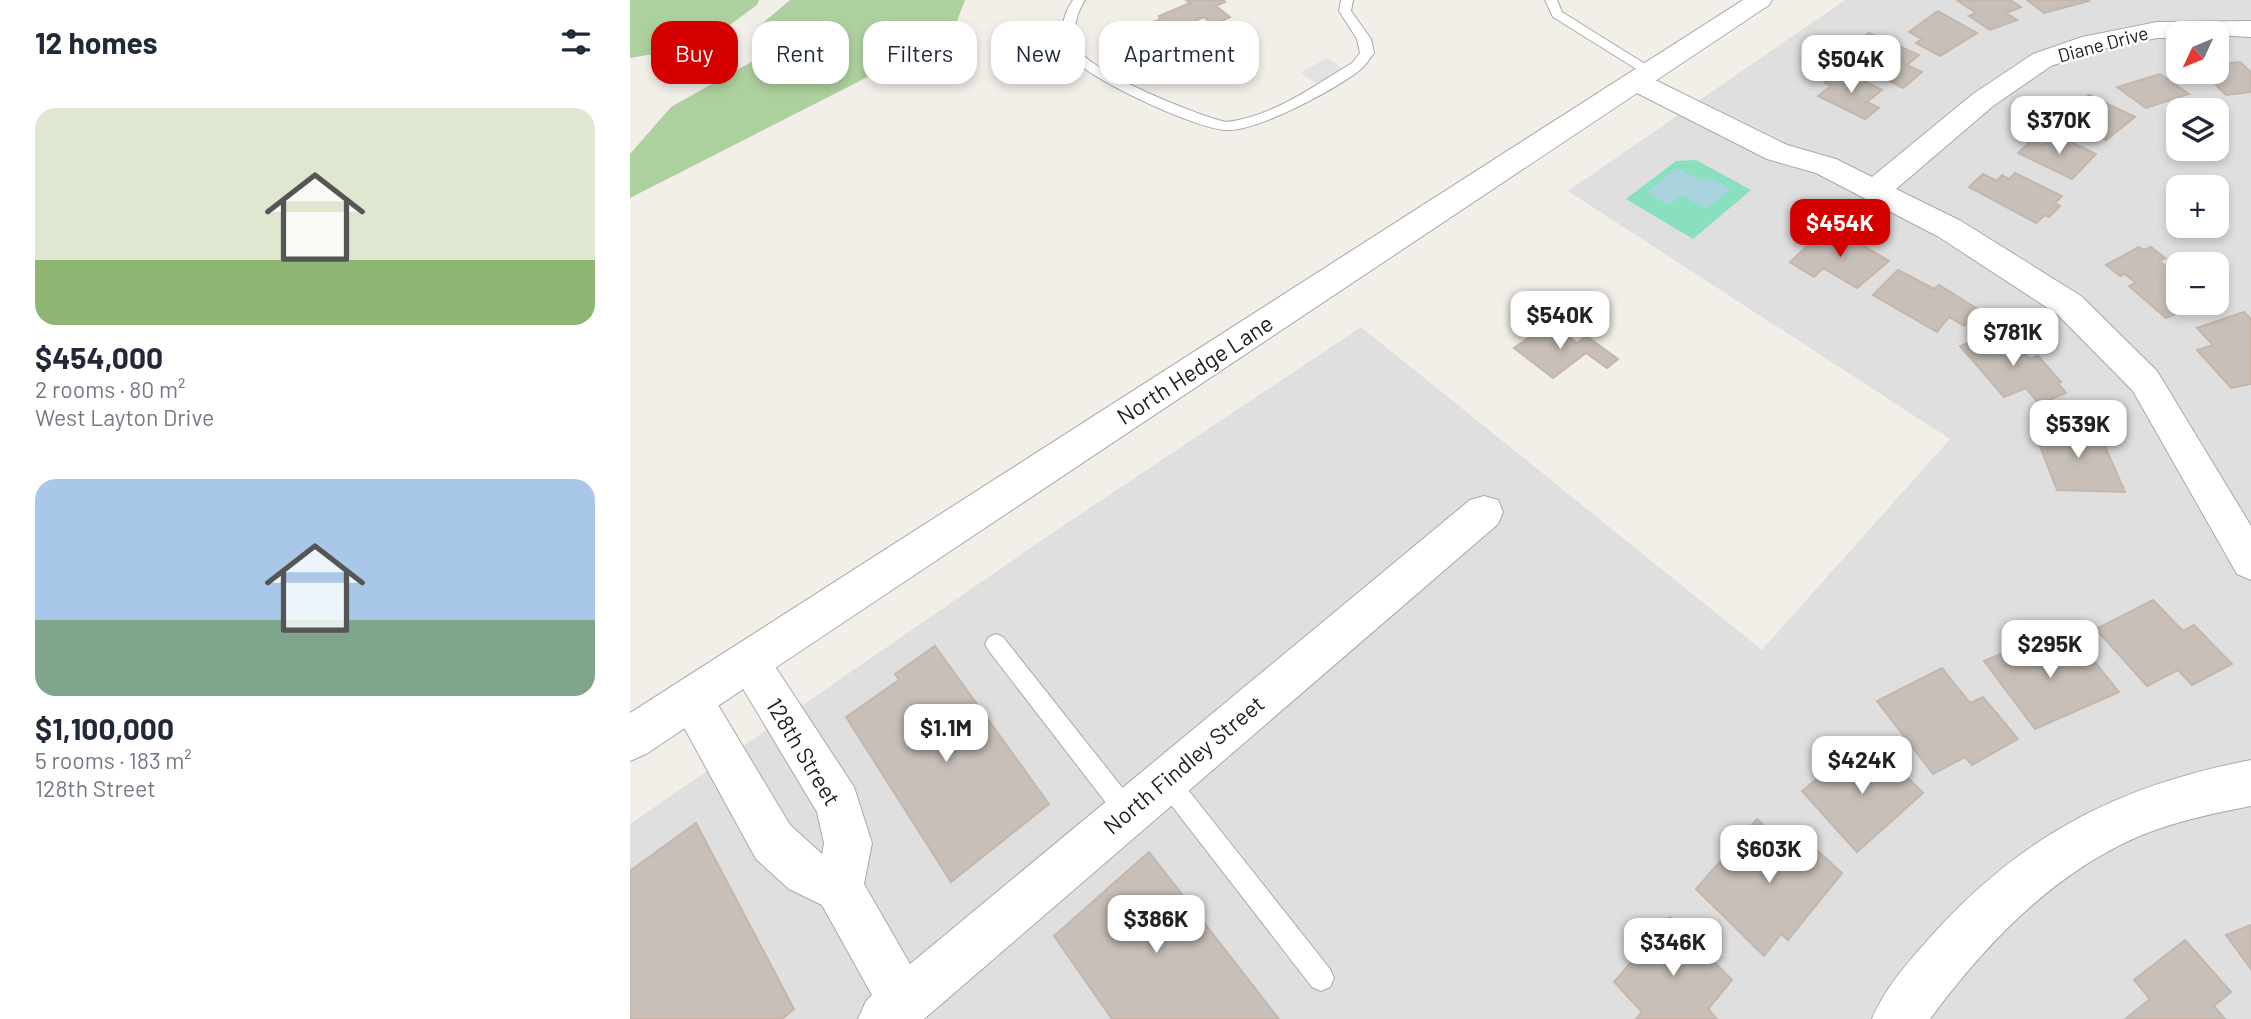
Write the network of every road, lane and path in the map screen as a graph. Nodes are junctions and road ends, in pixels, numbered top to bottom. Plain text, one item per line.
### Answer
1 (1079, 0) edge
2 (1347, 0) edge
3 (1551, 0) edge
4 (1760, 0) edge
5 (2251, 29) edge
6 (1672, 78) junction
7 (1826, 166) junction
8 (1875, 191) junction
9 (1484, 512) dead end
10 (2251, 562) edge
11 (996, 644) dead end
12 (748, 662) junction
13 (691, 700) junction
14 (630, 740) edge
15 (1166, 780) junction
16 (2251, 783) edge
17 (1128, 813) junction
18 (839, 888) junction
19 (1321, 978) dead end
20 (894, 1011) edge
21 (1898, 1019) edge

1 - 2 lane
3 - 6 lane
4 - 6 street, North Hedge Lane
5 - 8 street, Diane Drive
6 - 7 street
6 - 7 street
6 - 12 street, North Hedge Lane
7 - 8 street
8 - 10 street
9 - 15 street, North Findley Street
11 - 17 lane
12 - 13 street, North Hedge Lane
12 - 18 street, 128th Street
13 - 14 street, North Hedge Lane
13 - 18 street
15 - 17 street, North Findley Street
15 - 19 lane
16 - 21 street
17 - 20 street, North Findley Street
18 - 20 street

